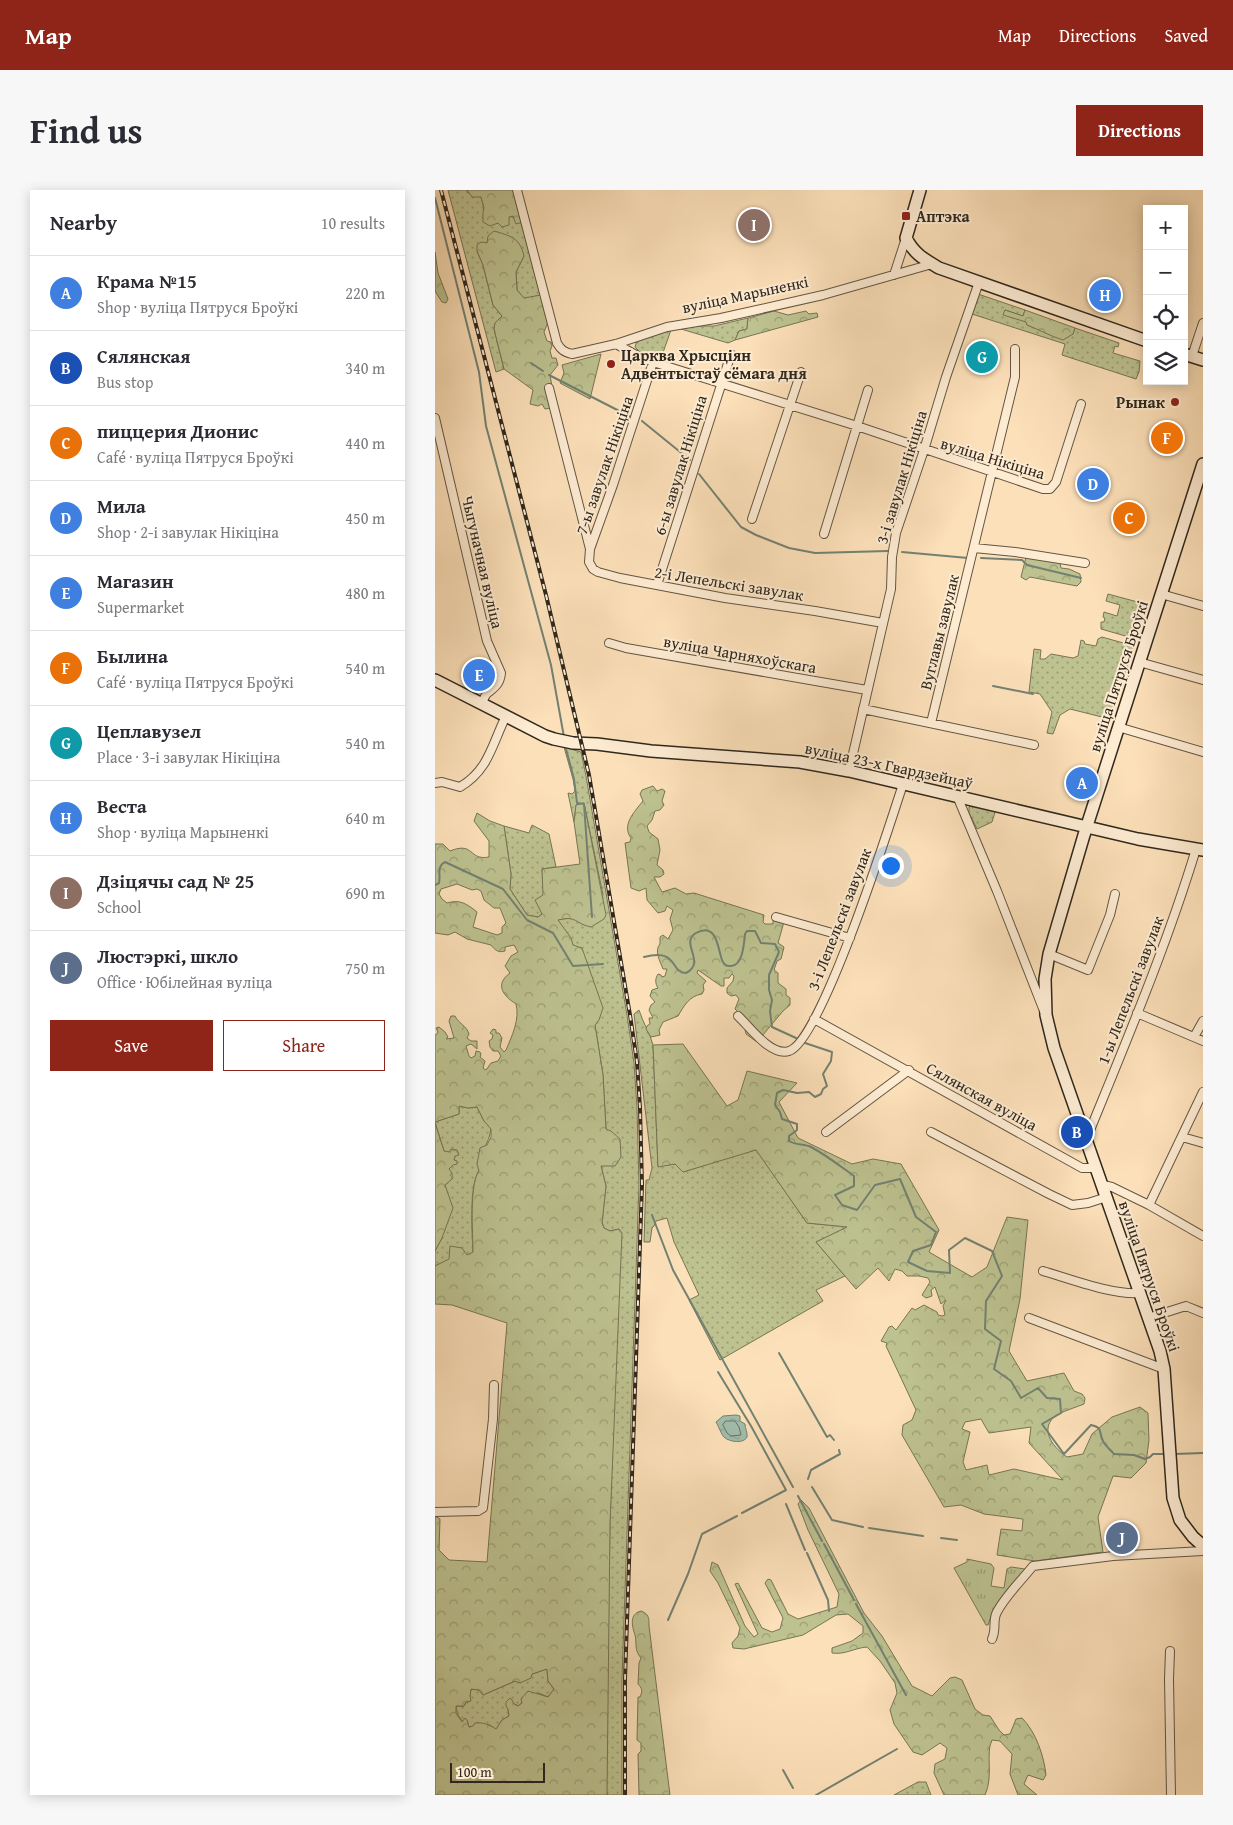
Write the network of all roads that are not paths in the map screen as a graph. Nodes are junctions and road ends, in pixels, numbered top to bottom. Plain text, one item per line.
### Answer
1 (517, 190) edge
2 (920, 190) edge
3 (906, 238) junction
4 (932, 264) junction
5 (894, 275) junction
6 (979, 282) junction
7 (1203, 323) edge
8 (1144, 340) edge
9 (616, 344) junction
10 (1015, 349) dead end
11 (731, 354) dead end
12 (1193, 357) edge
13 (653, 362) junction
14 (801, 372) dead end
15 (721, 382) junction
16 (549, 388) dead end
17 (868, 390) dead end
18 (1081, 404) dead end
19 (790, 405) junction
20 (435, 418) edge
21 (857, 426) junction
22 (924, 450) junction
23 (1203, 464) edge
24 (992, 472) junction
25 (752, 519) dead end
26 (584, 527) junction
27 (599, 528) junction
28 (824, 534) dead end
29 (974, 548) junction
30 (590, 549) junction
31 (1085, 563) dead end
32 (657, 585) junction
33 (1161, 594) junction
34 (1203, 606) edge
35 (883, 623) junction
36 (609, 643) dead end
37 (1139, 662) junction
38 (435, 680) edge
39 (1203, 680) edge
40 (867, 690) junction
41 (482, 703) junction
42 (863, 709) junction
43 (506, 716) junction
44 (931, 723) junction
45 (1118, 727) junction
46 (1034, 745) dead end
47 (1203, 752) edge
48 (849, 771) junction
49 (435, 784) edge
50 (903, 784) junction
51 (957, 796) junction
52 (1087, 826) junction
53 (1200, 850) edge
54 (1115, 894) dead end
55 (776, 917) dead end
56 (850, 938) junction
57 (1049, 954) junction
58 (1137, 1013) junction
59 (1046, 1015) junction
60 (738, 1016) dead end
61 (814, 1019) junction
62 (1203, 1021) edge
63 (1194, 1037) junction
64 (1203, 1041) edge
65 (909, 1070) junction
66 (1203, 1092) edge
67 (826, 1132) dead end
68 (931, 1132) dead end
69 (1181, 1137) junction
70 (1086, 1140) junction
71 (1203, 1144) edge
72 (1096, 1168) junction
73 (1105, 1191) junction
74 (1149, 1205) junction
75 (1203, 1236) edge
76 (1043, 1271) dead end
77 (1140, 1293) junction
78 (1203, 1313) edge
79 (1029, 1318) dead end
80 (1149, 1318) junction
81 (1164, 1369) junction
82 (494, 1385) dead end
83 (435, 1512) edge
84 (1203, 1546) edge
85 (1203, 1551) edge
86 (991, 1639) dead end
87 (1170, 1651) dead end
88 (1171, 1795) edge

1 - 9 street, вуліца Марыненкі
2 - 3 main road
3 - 4 main road
3 - 5 street
4 - 5 street, вуліца Марыненкі
4 - 6 main road
5 - 9 street, вуліца Марыненкі
6 - 8 main road
6 - 22 street, 3-і завулак Нікіціна
7 - 12 street
9 - 13 street, вуліца Нікіціна
10 - 24 street, Вуглавы завулак
11 - 15 street, 6-ы завулак Нікіціна
13 - 15 street, вуліца Нікіціна
13 - 27 street, 7-ы завулак Нікіціна
14 - 19 street
15 - 19 street, вуліца Нікіціна
15 - 32 street, 6-ы завулак Нікіціна
16 - 26 street
17 - 21 street
18 - 24 street, вуліца Нікіціна
19 - 21 street, вуліца Нікіціна
19 - 25 street
20 - 41 street, Чыгуначная вуліца
21 - 22 street, вуліца Нікіціна
21 - 28 street
22 - 24 street, вуліца Нікіціна
22 - 35 street, 3-і завулак Нікіціна
23 - 33 main road, вуліца Пятруся Броўкі
24 - 29 street, Вуглавы завулак
26 - 27 street
26 - 30 street
27 - 30 street, 7-ы завулак Нікіціна
29 - 31 street
29 - 44 street, Вуглавы завулак
30 - 32 street, 2-і Лепельскі завулак
32 - 35 street, 2-і Лепельскі завулак
33 - 34 street
33 - 37 main road, вуліца Пятруся Броўкі
35 - 40 street, 3-і завулак Нікіціна
36 - 40 street, вуліца Чарняхоўскага
37 - 39 street
37 - 45 main road, вуліца Пятруся Броўкі
38 - 41 main road, вуліца 23-х Гвардзейцаў
40 - 42 street, 3-і завулак Нікіціна
41 - 43 main road, вуліца 23-х Гвардзейцаў
42 - 44 street
42 - 48 street, 3-і завулак Нікіціна
43 - 48 main road, вуліца 23-х Гвардзейцаў
43 - 49 street
44 - 46 street
45 - 47 street
45 - 52 main road, вуліца Пятруся Броўкі
48 - 50 main road, вуліца 23-х Гвардзейцаў
50 - 51 main road, вуліца 23-х Гвардзейцаў
50 - 56 street, 3-і Лепельскі завулак
51 - 52 main road, вуліца 23-х Гвардзейцаў
51 - 59 street, вуліца Пятруся Броўкі
52 - 53 main road, вуліца 23-х Гвардзейцаў
52 - 57 main road, вуліца Пятруся Броўкі
53 - 58 street, 1-ы Лепельскі завулак
54 - 57 street
55 - 56 street
56 - 61 street, 3-і Лепельскі завулак
57 - 59 main road, вуліца Пятруся Броўкі
58 - 63 street
58 - 70 street, 1-ы Лепельскі завулак
59 - 70 main road, вуліца Пятруся Броўкі
60 - 61 street, 3-і Лепельскі завулак
61 - 65 street, Сялянская вуліца
62 - 63 street
63 - 64 street
65 - 67 street, Сялянская вуліца
65 - 72 street, Сялянская вуліца
66 - 69 street
68 - 73 street
69 - 71 street
69 - 74 street
70 - 72 main road, вуліца Пятруся Броўкі
72 - 73 main road, вуліца Пятруся Броўкі
73 - 74 street
73 - 77 main road, вуліца Пятруся Броўкі
74 - 75 street
76 - 77 street
77 - 80 main road, вуліца Пятруся Броўкі
78 - 80 street
79 - 81 street
80 - 81 main road, вуліца Пятруся Броўкі
81 - 84 main road, вуліца Пятруся Броўкі
82 - 83 street
85 - 86 street
87 - 88 street

